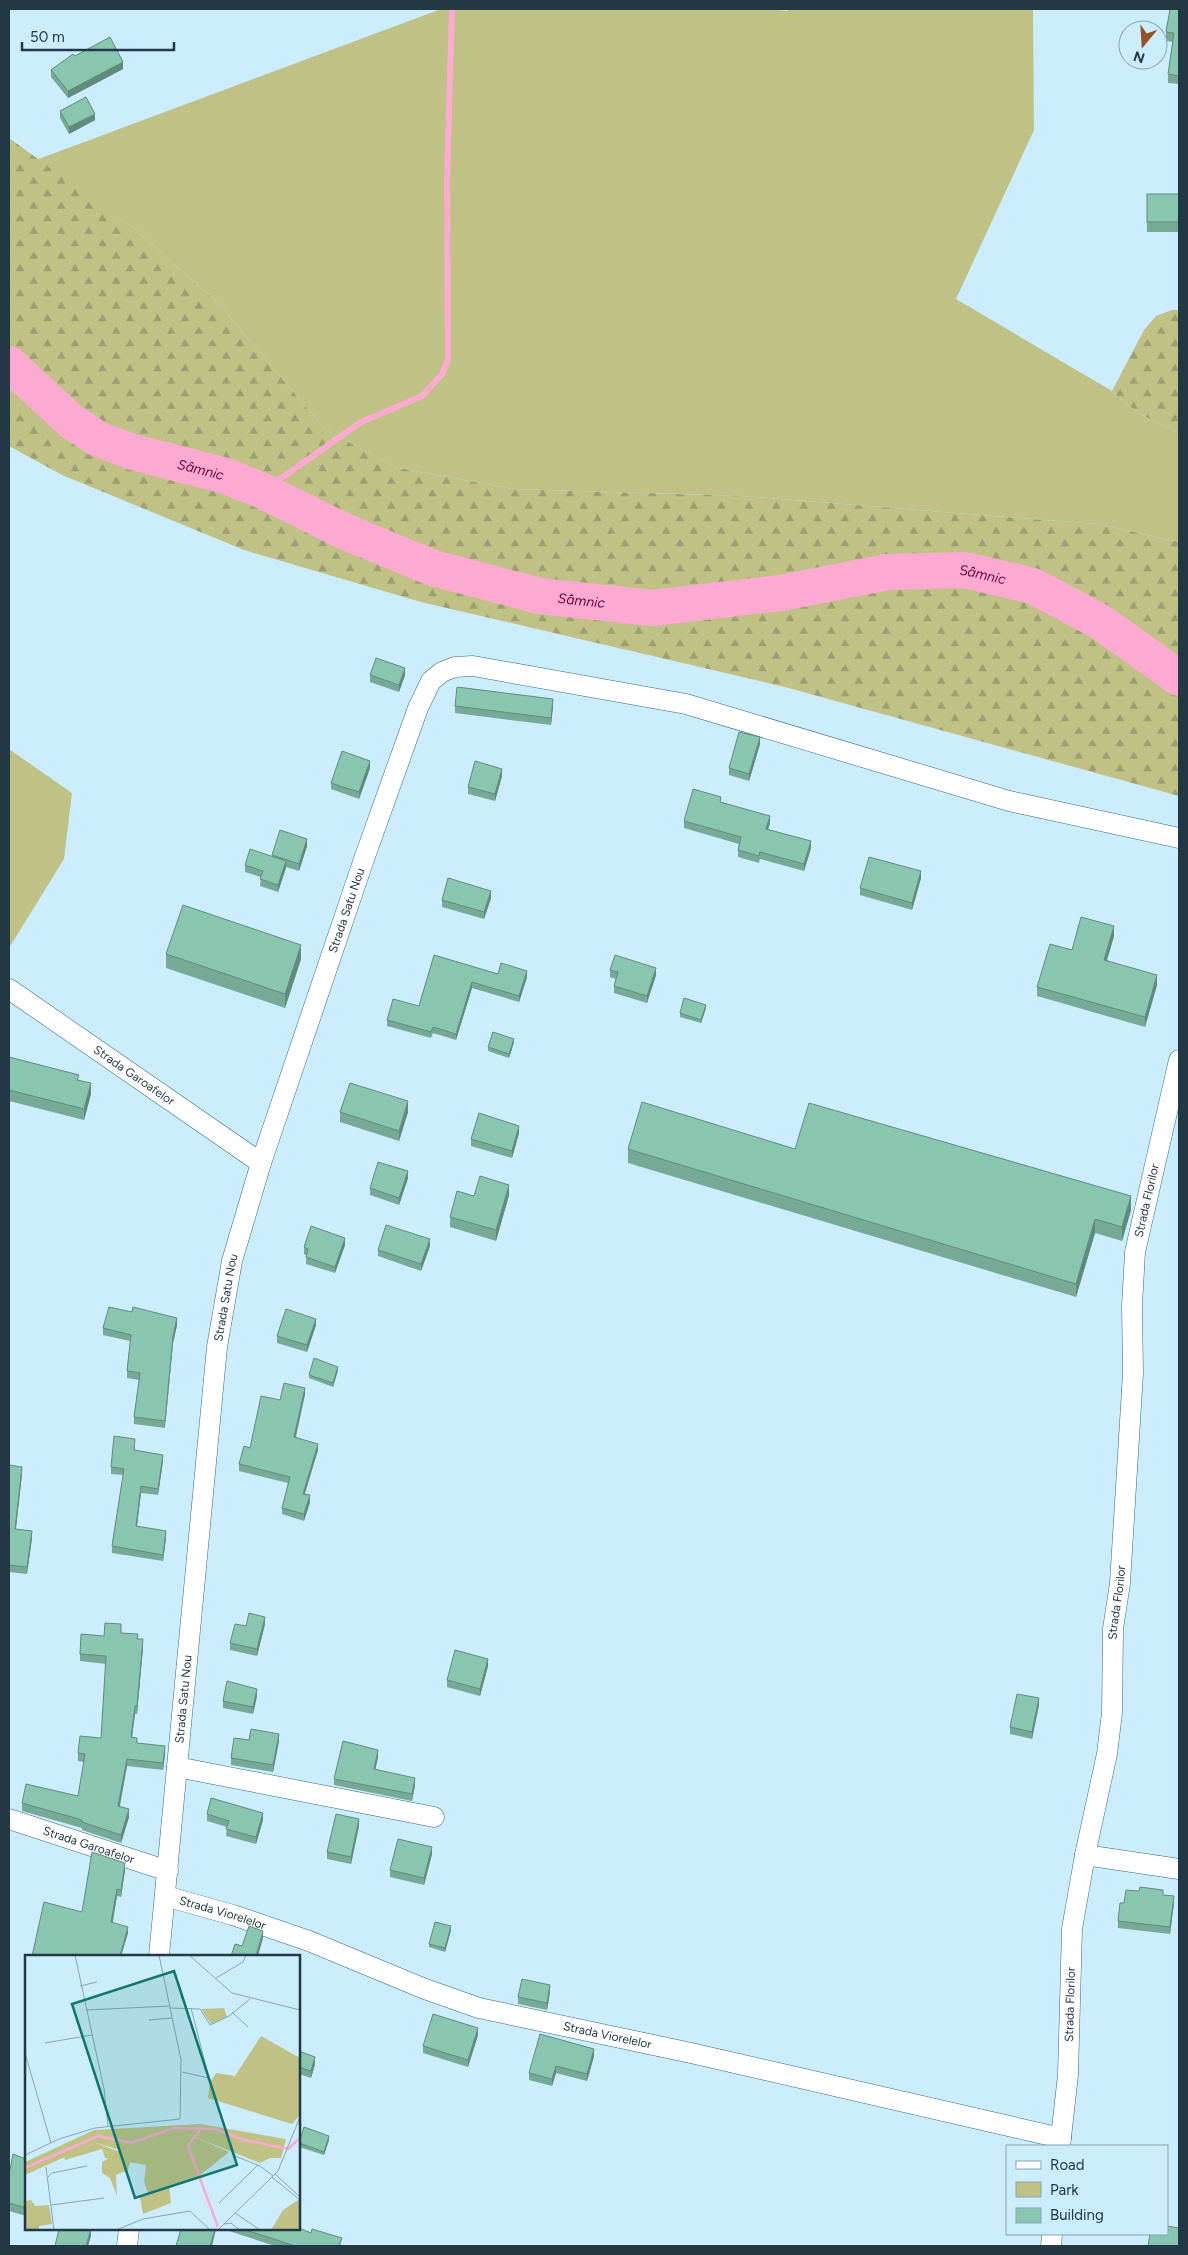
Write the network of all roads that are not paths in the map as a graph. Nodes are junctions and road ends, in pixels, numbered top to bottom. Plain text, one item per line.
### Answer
1 (1179, 838) edge
2 (9, 988) edge
3 (1179, 1060) edge
4 (261, 1162) junction
5 (177, 1767) junction
6 (434, 1817) dead end
7 (9, 1819) edge
8 (1085, 1855) junction
9 (1179, 1869) edge
10 (168, 1871) junction
11 (165, 1896) junction
12 (159, 1955) edge
13 (1061, 2142) edge
14 (129, 2230) edge
15 (127, 2246) edge

1 - 4 street, Strada Satu Nou
2 - 4 street, Strada Garoafelor
3 - 8 street, Strada Florilor
4 - 5 street, Strada Satu Nou
5 - 6 street
5 - 10 street, Strada Satu Nou
7 - 10 street, Strada Garoafelor
8 - 9 street
8 - 13 street, Strada Florilor
10 - 11 street, Strada Satu Nou
11 - 12 street, Strada Satu Nou
11 - 13 street, Strada Viorelelor
14 - 15 street

